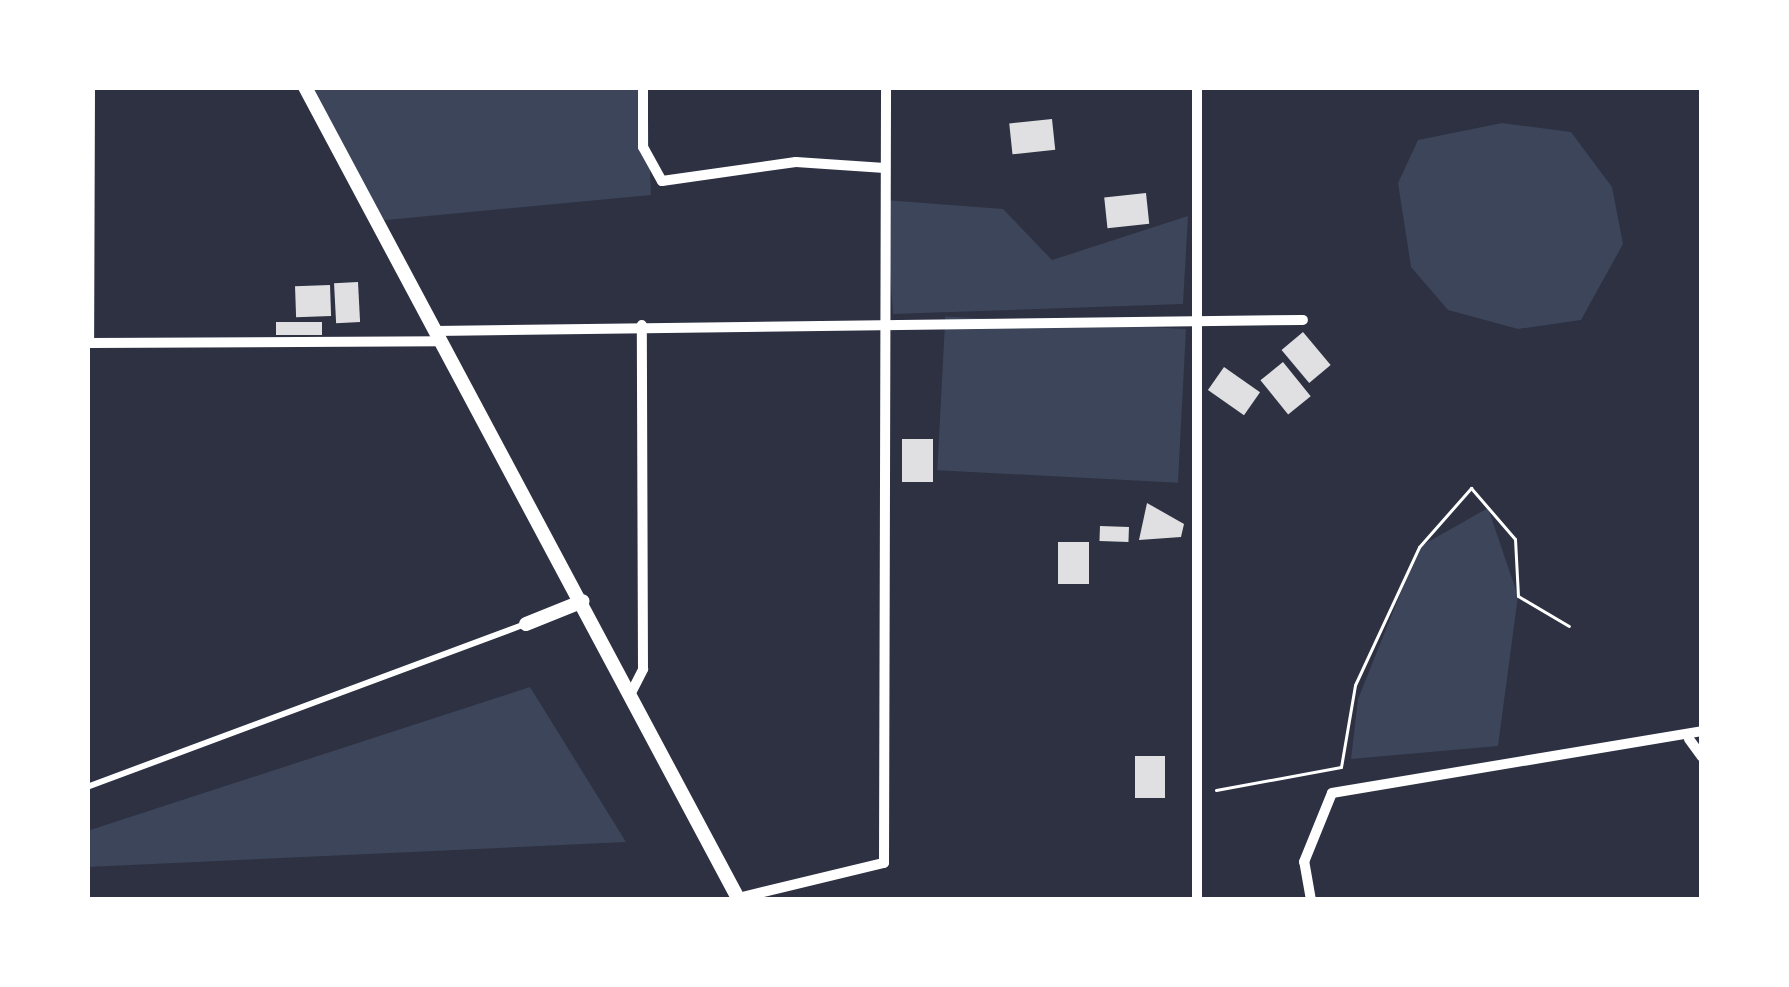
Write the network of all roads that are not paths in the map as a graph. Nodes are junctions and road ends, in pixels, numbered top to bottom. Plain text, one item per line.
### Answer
1 (90, 87) edge
2 (305, 87) edge
3 (643, 87) edge
4 (886, 87) edge
5 (1197, 87) edge
6 (885, 168) junction
7 (1197, 318) junction
8 (1304, 320) dead end
9 (884, 322) junction
10 (642, 325) junction
11 (438, 336) junction
12 (583, 602) junction
13 (526, 624) joint
14 (631, 693) junction
15 (1702, 731) edge
16 (1689, 739) junction
17 (1702, 757) edge
18 (87, 787) edge
19 (738, 899) edge
20 (1197, 900) edge
21 (1310, 900) edge

1 - 11 street
2 - 11 street
3 - 6 street
4 - 6 street
5 - 7 street
6 - 9 street
7 - 8 street
7 - 9 street
7 - 20 street
9 - 10 street
9 - 19 street
10 - 11 street
10 - 14 street
11 - 12 street
12 - 13 street
12 - 14 street
13 - 18 lane
14 - 19 street
15 - 16 street
16 - 17 street
16 - 21 street

